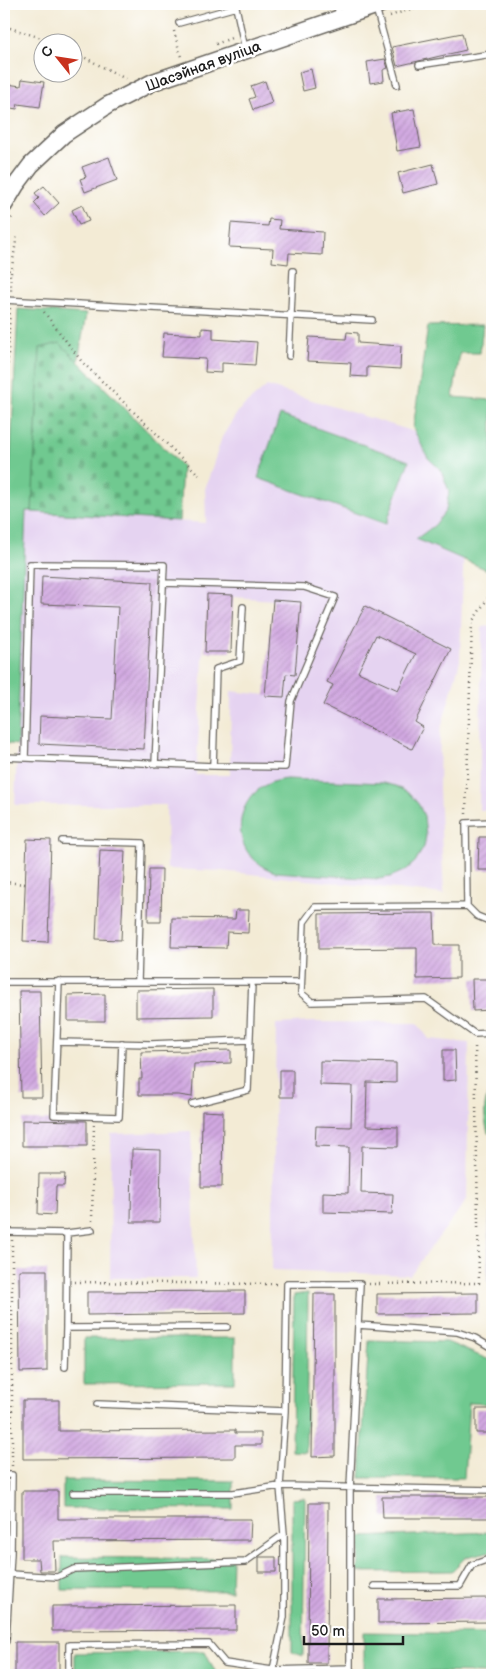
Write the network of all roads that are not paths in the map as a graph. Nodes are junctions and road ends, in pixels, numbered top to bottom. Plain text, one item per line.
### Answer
1 (236, 5) edge
2 (378, 10) edge
3 (338, 11) edge
4 (179, 23) dead end
5 (245, 51) junction
6 (492, 54) edge
7 (419, 65) dead end
8 (397, 85) dead end
9 (9, 208) edge
10 (293, 271) dead end
11 (7, 301) edge
12 (290, 315) junction
13 (372, 320) dead end
14 (288, 356) dead end
15 (163, 583) junction
16 (243, 607) dead end
17 (4, 757) edge
18 (25, 758) junction
19 (155, 764) junction
20 (213, 766) junction
21 (492, 822) edge
22 (62, 841) dead end
23 (467, 906) junction
24 (492, 922) edge
25 (59, 981) junction
26 (138, 981) junction
27 (4, 982) edge
28 (252, 982) junction
29 (300, 982) junction
30 (492, 1034) edge
31 (249, 1040) junction
32 (57, 1042) junction
33 (122, 1043) junction
34 (192, 1104) dead end
35 (92, 1230) road end
36 (4, 1232) edge
37 (67, 1233) junction
38 (358, 1325) junction
39 (227, 1327) dead end
40 (66, 1328) junction
41 (492, 1348) edge
42 (65, 1367) dead end
43 (97, 1404) dead end
44 (285, 1411) junction
45 (4, 1475) edge
46 (280, 1486) junction
47 (350, 1488) junction
48 (492, 1490) edge
49 (73, 1493) dead end
50 (284, 1534) junction
51 (492, 1558) edge
52 (10, 1574) junction
53 (374, 1586) dead end
54 (5, 1640) edge
55 (350, 1668) junction
56 (272, 1673) edge
57 (69, 1675) edge
58 (353, 1675) edge

1 - 4 lane
1 - 5 lane
2 - 3 main road, Шасэйная вуліца
2 - 8 lane
3 - 5 main road, Шасэйная вуліца
5 - 9 main road, Шасэйная вуліца
6 - 7 lane
10 - 12 lane
11 - 12 lane
12 - 13 lane
12 - 14 lane
15 - 18 lane
15 - 19 lane
15 - 20 lane
16 - 20 lane
17 - 18 lane
18 - 19 lane
19 - 20 lane
21 - 23 lane
22 - 26 lane
23 - 24 lane
23 - 29 lane
25 - 26 lane
25 - 27 lane
25 - 32 lane
26 - 28 lane
28 - 29 lane
28 - 31 lane
29 - 30 lane
31 - 33 lane
31 - 34 lane
32 - 33 lane
32 - 33 lane
35 - 37 lane
36 - 37 lane
37 - 40 lane
38 - 41 lane
38 - 44 lane
38 - 47 lane
39 - 40 lane
40 - 42 lane
43 - 44 lane
44 - 46 lane
45 - 52 lane
46 - 47 lane
46 - 49 lane
46 - 50 lane
47 - 48 lane
47 - 55 lane
50 - 52 lane
50 - 56 lane
51 - 53 lane
52 - 54 lane
55 - 56 lane
55 - 58 lane
56 - 57 lane

